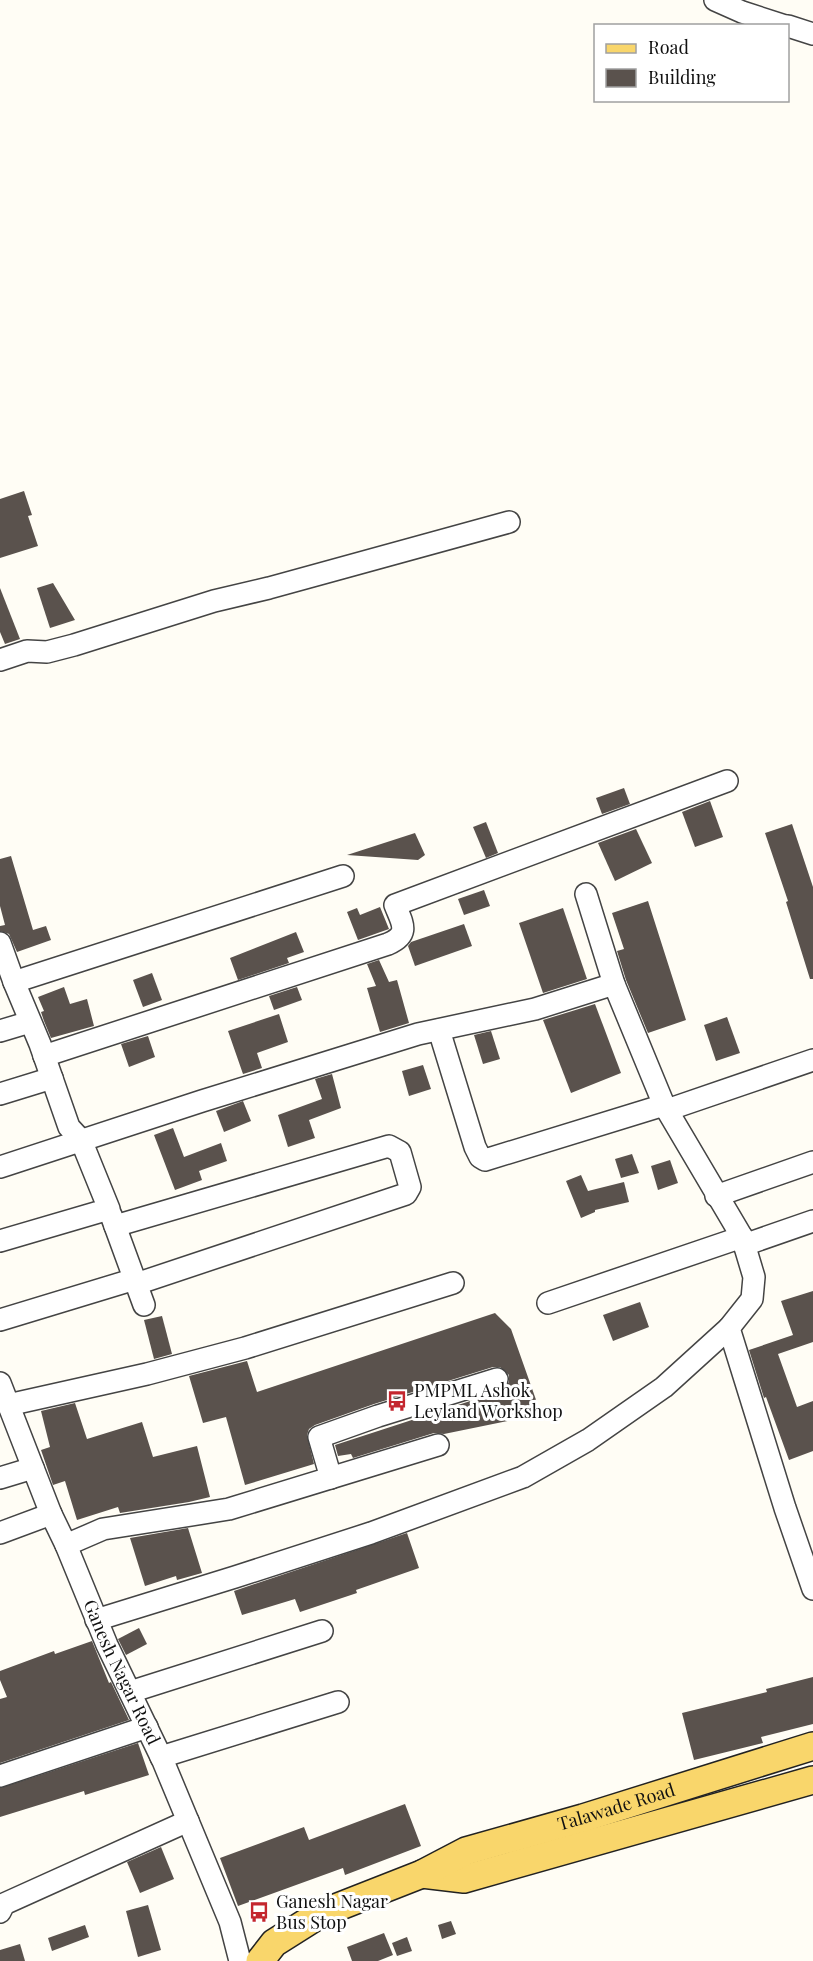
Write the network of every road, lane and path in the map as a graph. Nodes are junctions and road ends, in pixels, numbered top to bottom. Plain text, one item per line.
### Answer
1 (715, 0) edge
2 (780, 24) edge
3 (789, 27) edge
4 (813, 34) edge
5 (509, 522) dead end
6 (0, 660) edge
7 (728, 781) dead end
8 (343, 876) dead end
9 (586, 894) dead end
10 (0, 943) edge
11 (14, 982) junction
12 (614, 984) junction
13 (30, 1022) junction
14 (438, 1029) junction
15 (0, 1031) edge
16 (44, 1056) junction
17 (813, 1060) edge
18 (52, 1078) junction
19 (0, 1094) edge
20 (666, 1108) junction
21 (81, 1140) junction
22 (813, 1162) edge
23 (0, 1167) edge
24 (716, 1196) junction
25 (112, 1218) junction
26 (813, 1221) edge
27 (0, 1241) edge
28 (743, 1241) junction
29 (135, 1282) junction
30 (453, 1283) dead end
31 (548, 1303) dead end
32 (144, 1305) dead end
33 (0, 1320) edge
34 (729, 1328) junction
35 (496, 1379) dead end
36 (0, 1383) edge
37 (9, 1405) junction
38 (438, 1445) dead end
39 (33, 1468) junction
40 (0, 1478) edge
41 (331, 1478) junction
42 (51, 1514) junction
43 (0, 1533) edge
44 (66, 1545) junction
45 (813, 1589) edge
46 (96, 1620) junction
47 (322, 1631) dead end
48 (130, 1692) junction
49 (338, 1702) dead end
50 (147, 1727) junction
51 (813, 1746) edge
52 (161, 1757) junction
53 (0, 1776) edge
54 (813, 1779) edge
55 (188, 1821) junction
56 (422, 1874) junction
57 (0, 1912) edge
58 (240, 1961) edge
59 (260, 1961) edge

1 - 2 street
3 - 4 street
5 - 6 street
7 - 16 street
8 - 11 street
9 - 12 street
10 - 11 street
11 - 13 street
12 - 14 street
12 - 20 street
13 - 15 street
13 - 16 street
14 - 20 street
14 - 21 street
16 - 18 street
17 - 20 street
18 - 19 street
18 - 21 street
20 - 24 street
21 - 23 street
21 - 25 street
22 - 24 street
24 - 28 street
25 - 27 street
25 - 29 street
25 - 29 street
26 - 28 street
28 - 31 street
28 - 34 street
29 - 32 street
29 - 33 street
30 - 37 street
34 - 45 street
34 - 46 street
35 - 41 street
36 - 37 street, Ganesh Nagar Road
37 - 39 street, Ganesh Nagar Road
38 - 41 street
39 - 40 street
39 - 42 street, Ganesh Nagar Road
41 - 44 street
42 - 43 street
42 - 44 street, Ganesh Nagar Road
44 - 46 street, Ganesh Nagar Road
46 - 48 street, Ganesh Nagar Road
47 - 48 street
48 - 50 street, Ganesh Nagar Road
49 - 52 street
50 - 52 street, Ganesh Nagar Road
50 - 53 street
51 - 56 main road, Talawade Road
52 - 55 street, Ganesh Nagar Road
54 - 56 main road, Talawade Road
55 - 57 street
55 - 58 street, Ganesh Nagar Road
56 - 59 main road, Talawade Road

